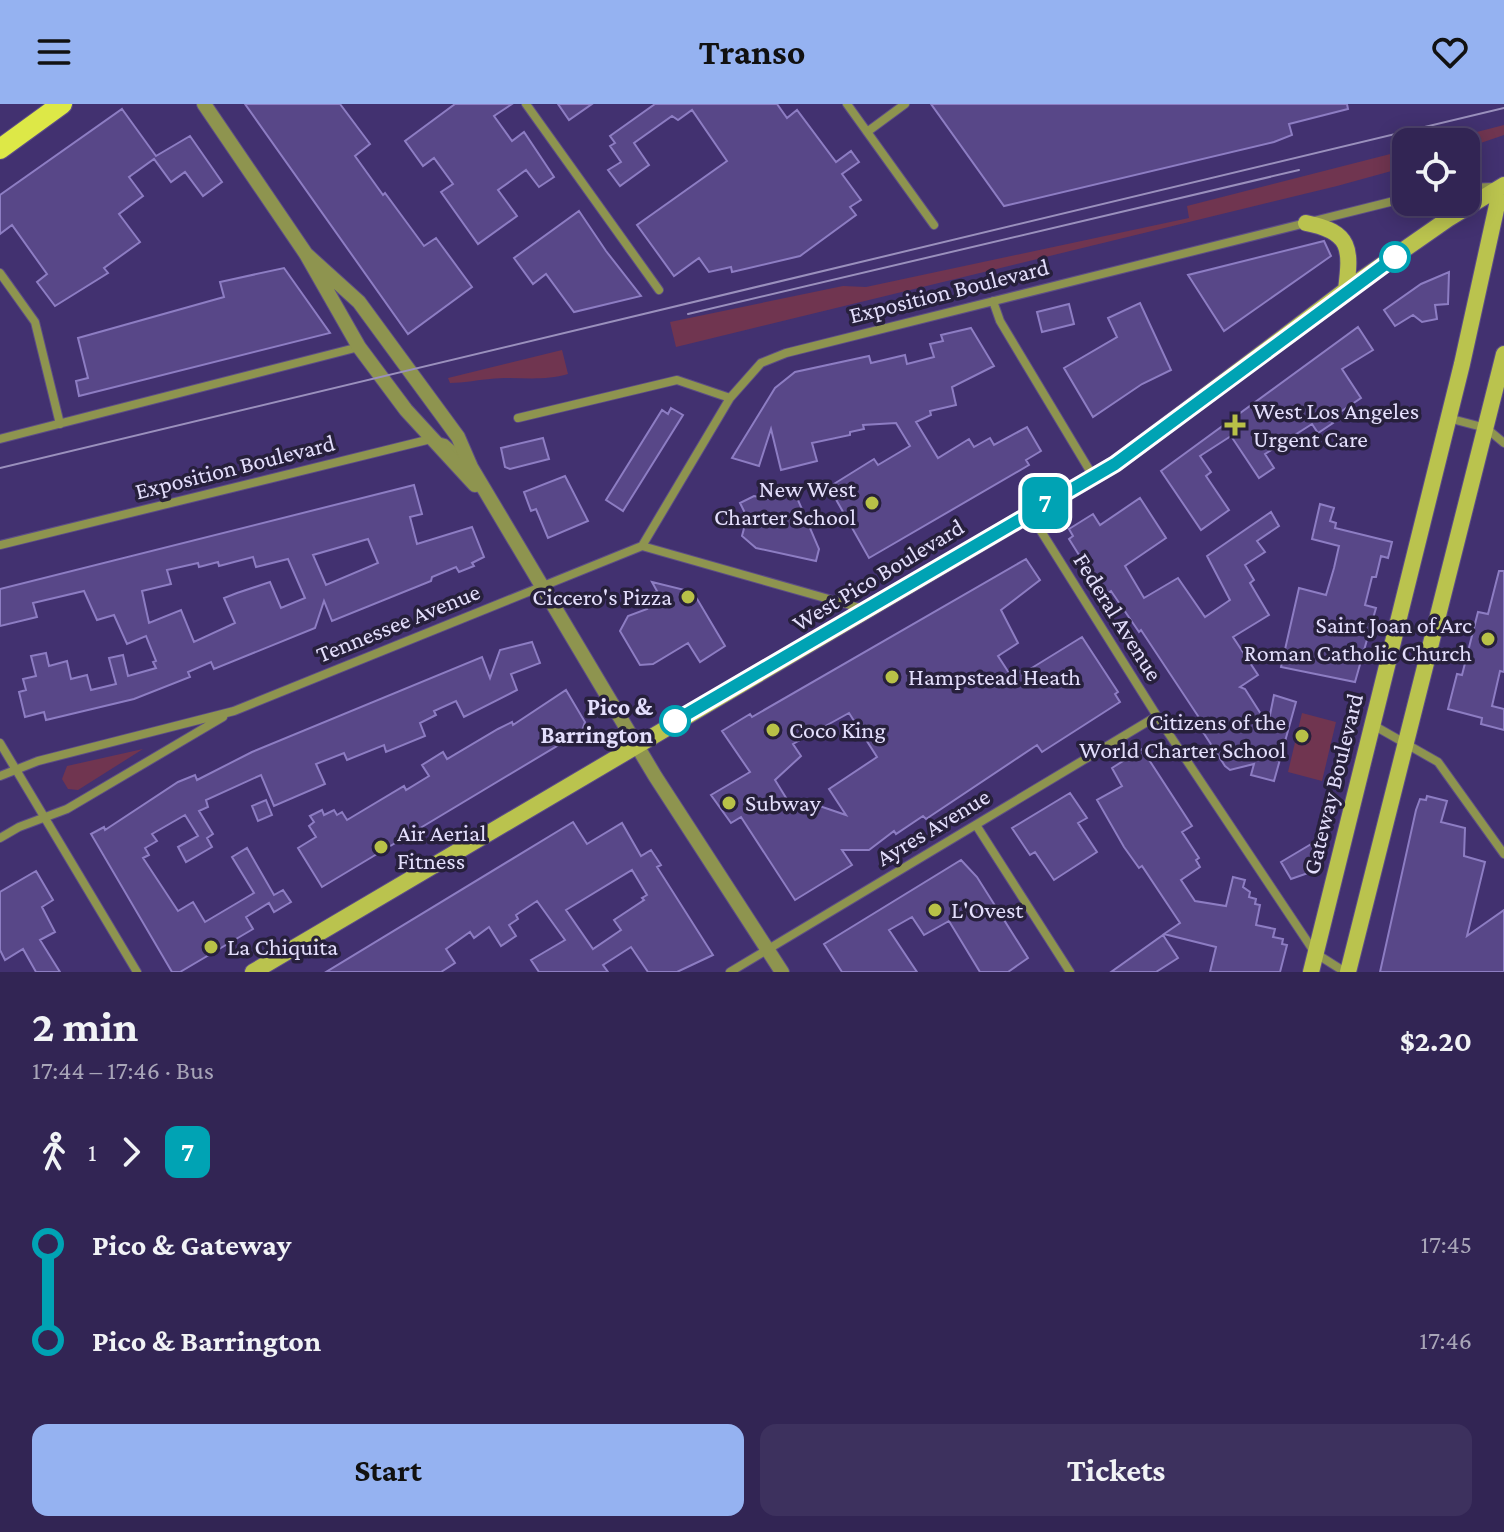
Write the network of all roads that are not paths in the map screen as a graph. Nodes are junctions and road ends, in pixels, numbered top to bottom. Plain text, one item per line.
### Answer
1 (62, 104) edge
2 (204, 104) edge
3 (526, 104) edge
4 (847, 104) edge
5 (905, 104) edge
6 (867, 132) junction
7 (0, 149) edge
8 (1503, 186) edge
9 (1480, 187) edge
10 (1392, 202) edge
11 (1306, 223) junction
12 (934, 225) dead end
13 (306, 254) junction
14 (0, 273) edge
15 (659, 290) dead end
16 (1346, 290) junction
17 (993, 301) junction
18 (359, 302) junction
19 (359, 347) junction
20 (1504, 354) edge
21 (730, 398) junction
22 (518, 418) dead end
23 (1448, 418) junction
24 (60, 424) junction
25 (1486, 428) junction
26 (0, 439) edge
27 (431, 439) junction
28 (1504, 443) edge
29 (471, 467) junction
30 (1093, 476) junction
31 (492, 502) junction
32 (1028, 512) junction
33 (0, 545) edge
34 (642, 546) junction
35 (541, 586) junction
36 (869, 610) junction
37 (234, 711) junction
38 (1157, 716) junction
39 (1372, 725) junction
40 (1408, 742) junction
41 (0, 743) edge
42 (636, 744) junction
43 (14, 771) junction
44 (0, 776) edge
45 (43, 818) junction
46 (976, 825) junction
47 (0, 838) edge
48 (1504, 854) edge
49 (767, 950) junction
50 (1315, 953) junction
51 (137, 972) edge
52 (253, 972) edge
53 (730, 972) edge
54 (782, 972) edge
55 (1070, 972) edge
56 (1311, 972) edge
57 (1346, 972) edge

1 - 7 main road
2 - 13 street
3 - 15 street
4 - 6 street
5 - 6 street
6 - 12 street
8 - 9 street
8 - 16 main road, West Pico Boulevard
8 - 23 main road, Gateway Boulevard
10 - 11 street, Exposition Boulevard
11 - 16 main road
11 - 17 street, Exposition Boulevard
13 - 18 street
13 - 19 street
14 - 24 street
16 - 30 main road, West Pico Boulevard
17 - 21 street, Exposition Boulevard
17 - 30 street
18 - 19 street
18 - 29 street
19 - 24 street
19 - 27 street
20 - 25 main road
21 - 22 street
21 - 34 street
23 - 25 street
23 - 39 main road, Gateway Boulevard
24 - 26 street
25 - 28 street
25 - 40 main road
27 - 29 street
27 - 31 street
27 - 33 street, Exposition Boulevard
29 - 31 street
30 - 32 main road, West Pico Boulevard
31 - 35 street
32 - 36 main road, West Pico Boulevard
32 - 38 street, Federal Avenue
34 - 35 street, Tennessee Avenue
34 - 36 street
35 - 37 street, Tennessee Avenue
35 - 42 street
36 - 42 main road, West Pico Boulevard
37 - 43 street, Tennessee Avenue
37 - 45 street
38 - 46 street, Ayres Avenue
38 - 50 street, Federal Avenue
39 - 40 street
39 - 50 main road, Gateway Boulevard
40 - 48 street
40 - 57 main road
41 - 43 street
42 - 49 street
42 - 52 main road, West Pico Boulevard
43 - 44 street, Tennessee Avenue
43 - 45 street
45 - 47 street
45 - 51 street
46 - 49 street, Ayres Avenue
46 - 55 street
49 - 53 street, Ayres Avenue
49 - 54 street
50 - 56 main road, Gateway Boulevard
50 - 57 street, Federal Avenue

